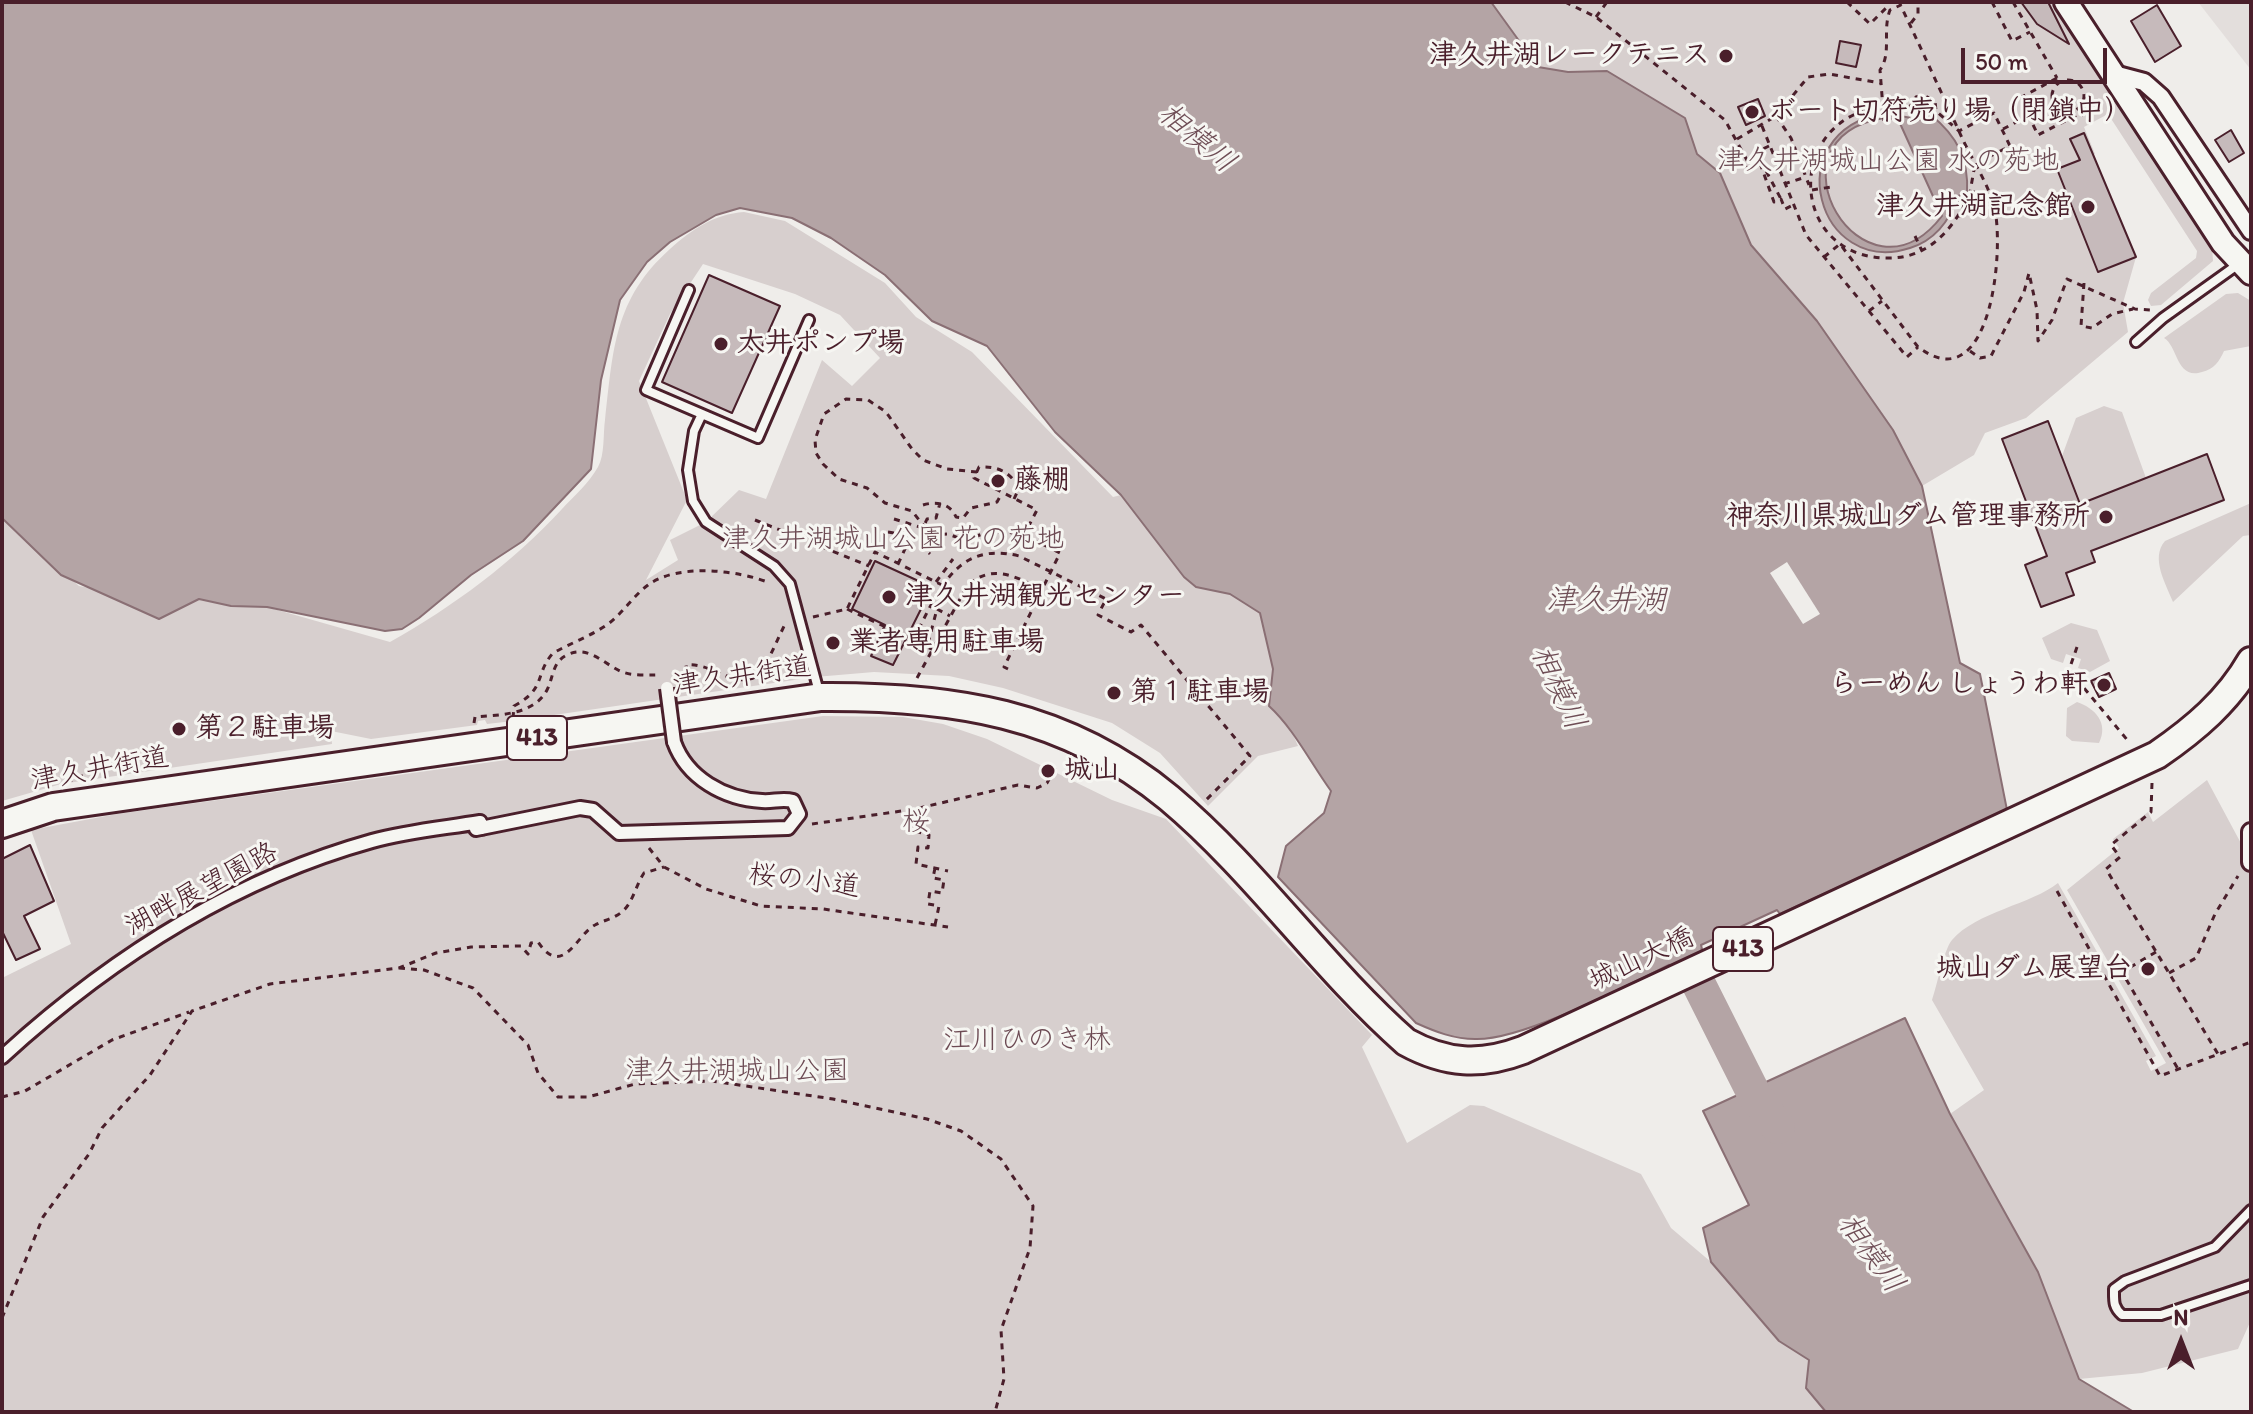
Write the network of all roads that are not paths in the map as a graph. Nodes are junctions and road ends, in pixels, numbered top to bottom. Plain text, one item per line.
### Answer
1 (2066, 2) edge
2 (2110, 73) junction
3 (2251, 231) edge
4 (2246, 268) edge
5 (689, 290) dead end
6 (809, 320) dead end
7 (2136, 342) dead end
8 (702, 414) junction
9 (2251, 661) edge
10 (666, 681) road end
11 (821, 697) junction
12 (567, 809) joint
13 (2, 824) edge
14 (2251, 832) edge
15 (2250, 861) edge
16 (1381, 1020) joint
17 (2, 1057) edge
18 (2251, 1210) edge
19 (2251, 1285) edge

1 - 2 main road
2 - 3 street
2 - 4 main road
4 - 7 lane
5 - 8 lane
6 - 8 lane
8 - 11 lane
9 - 16 highway, 城山大橋 / 413
10 - 12 street, 桜の小道, bridge
11 - 13 highway, 津久井街道 / 413
11 - 16 highway, 津久井街道 / 413
12 - 17 street, 湖畔展望園路
14 - 15 street
18 - 19 lane

